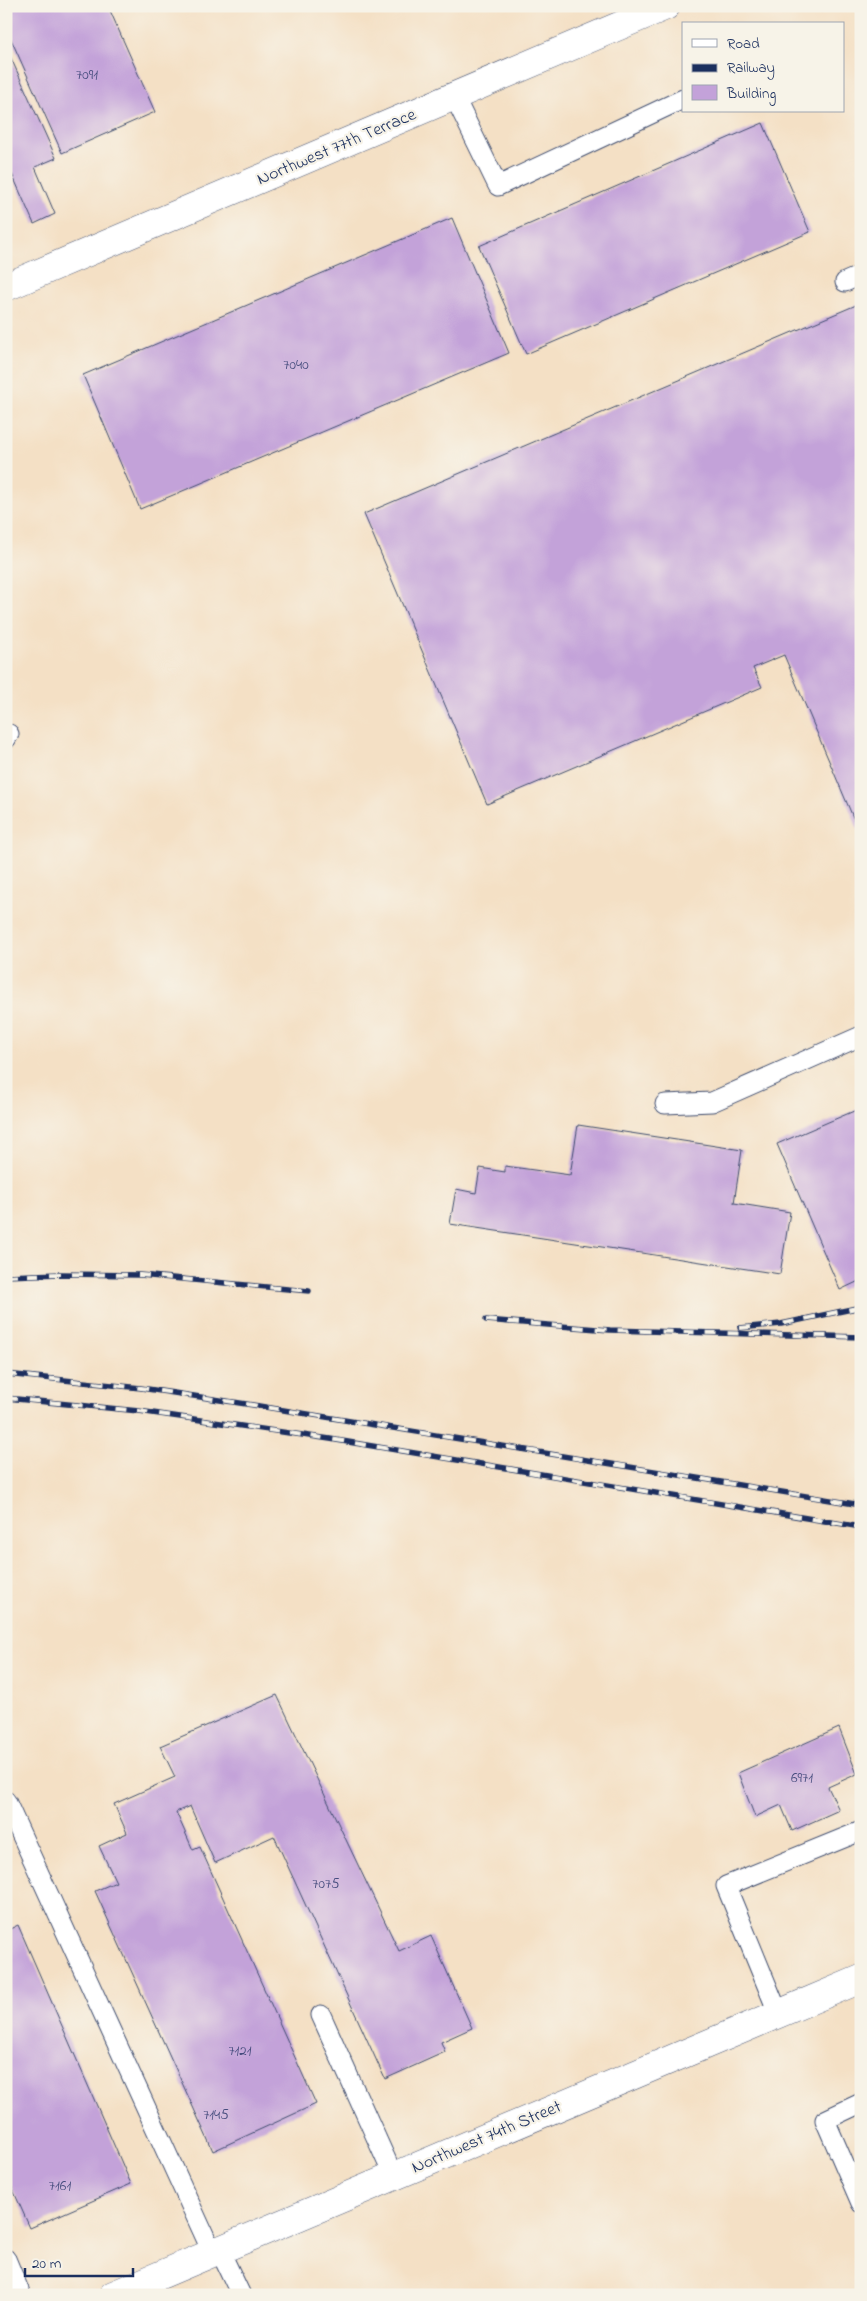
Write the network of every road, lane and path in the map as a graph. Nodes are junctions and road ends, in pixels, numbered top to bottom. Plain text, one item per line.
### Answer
1 (666, 6) edge
2 (454, 96) junction
3 (682, 99) edge
4 (6, 287) edge
5 (861, 1036) edge
6 (665, 1104) dead end
7 (6, 1801) edge
8 (861, 1831) edge
9 (861, 1979) edge
10 (321, 2015) dead end
11 (778, 2015) junction
12 (861, 2103) edge
13 (393, 2175) junction
14 (861, 2203) edge
15 (216, 2251) junction
16 (6, 2259) edge
17 (21, 2295) edge
18 (113, 2295) edge
19 (241, 2295) edge

1 - 2 main road, Northwest 77th Terrace
2 - 3 lane
2 - 4 main road, Northwest 77th Terrace
5 - 6 lane
7 - 15 lane
8 - 11 lane
9 - 11 main road, Northwest 74th Street
10 - 13 lane
11 - 13 main road, Northwest 74th Street
12 - 14 lane
13 - 15 main road, Northwest 74th Street
15 - 18 main road, Northwest 74th Street
15 - 19 lane
16 - 17 lane

